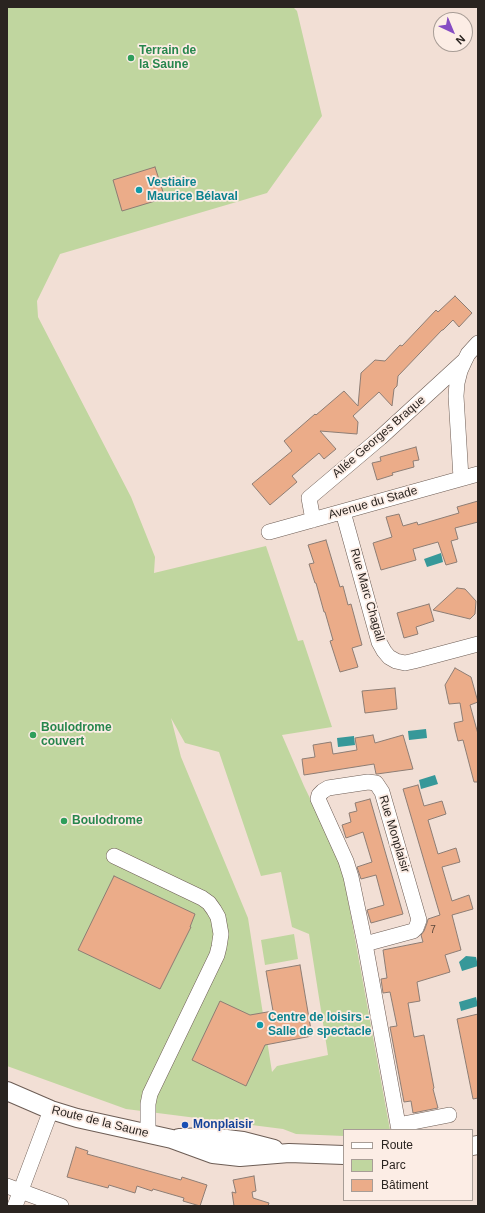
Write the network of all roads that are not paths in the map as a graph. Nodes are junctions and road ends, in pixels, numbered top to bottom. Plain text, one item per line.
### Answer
1 (478, 343) edge
2 (465, 360) junction
3 (478, 474) edge
4 (461, 478) junction
5 (343, 512) junction
6 (313, 520) junction
7 (269, 532) dead end
8 (478, 644) edge
9 (114, 856) dead end
10 (364, 944) junction
11 (7, 1092) edge
12 (51, 1110) junction
13 (448, 1115) dead end
14 (398, 1128) edge
15 (146, 1133) junction
16 (343, 1155) edge
17 (7, 1186) edge
18 (21, 1191) junction
19 (15, 1206) edge
20 (61, 1206) edge

1 - 2 street, Allée Georges Braque
2 - 4 street, Allée Georges Braque
2 - 6 street, Allée Georges Braque
3 - 4 street, Avenue du Stade
4 - 5 street, Avenue du Stade
5 - 6 street, Avenue du Stade
5 - 8 street, Rue Marc Chagall
6 - 7 street, Avenue du Stade
9 - 15 street
10 - 10 street, Rue Monplaisir
10 - 14 street, Rue Monplaisir
11 - 12 street, Route de la Saune
12 - 15 street, Route de la Saune
12 - 18 street
13 - 14 street
15 - 16 street, Route de la Saune
17 - 18 street
18 - 19 street
18 - 20 street

